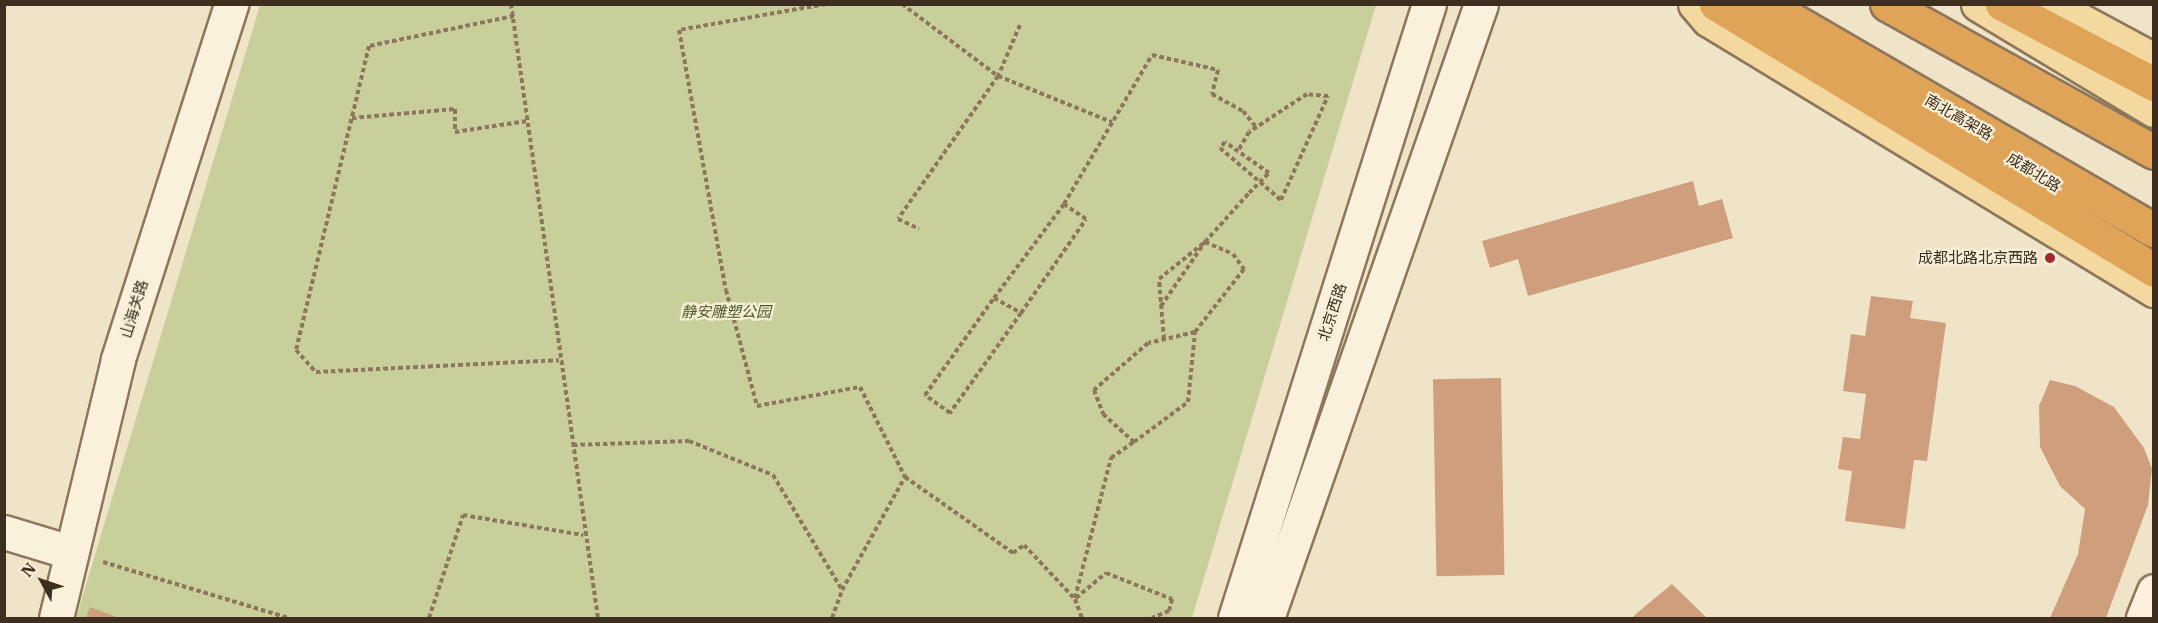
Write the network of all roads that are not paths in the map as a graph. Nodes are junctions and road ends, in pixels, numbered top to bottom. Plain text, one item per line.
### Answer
1 (231, 4) edge
2 (1429, 4) edge
3 (1482, 4) edge
4 (1695, 4) edge
5 (1716, 4) edge
6 (1763, 4) edge
7 (1887, 4) edge
8 (1978, 4) edge
9 (2002, 4) edge
10 (2050, 4) edge
11 (2154, 60) edge
12 (2154, 84) edge
13 (2154, 110) edge
14 (2154, 152) edge
15 (2154, 230) edge
16 (2154, 246) edge
17 (2154, 270) edge
18 (2154, 290) edge
19 (4, 532) edge
20 (70, 552) junction
21 (2154, 591) edge
22 (56, 618) edge
23 (1235, 618) edge
24 (1266, 618) edge
25 (2143, 618) edge

1 - 20 main road, 山海关路
2 - 23 main road, 北京西路
3 - 24 main road
4 - 18 main road
5 - 17 highway
6 - 15 highway, 南北高架路
6 - 16 main road, 成都北路
7 - 14 highway
8 - 13 main road
9 - 12 highway
10 - 11 main road
19 - 20 main road
20 - 22 main road, 山海关路
21 - 25 main road

